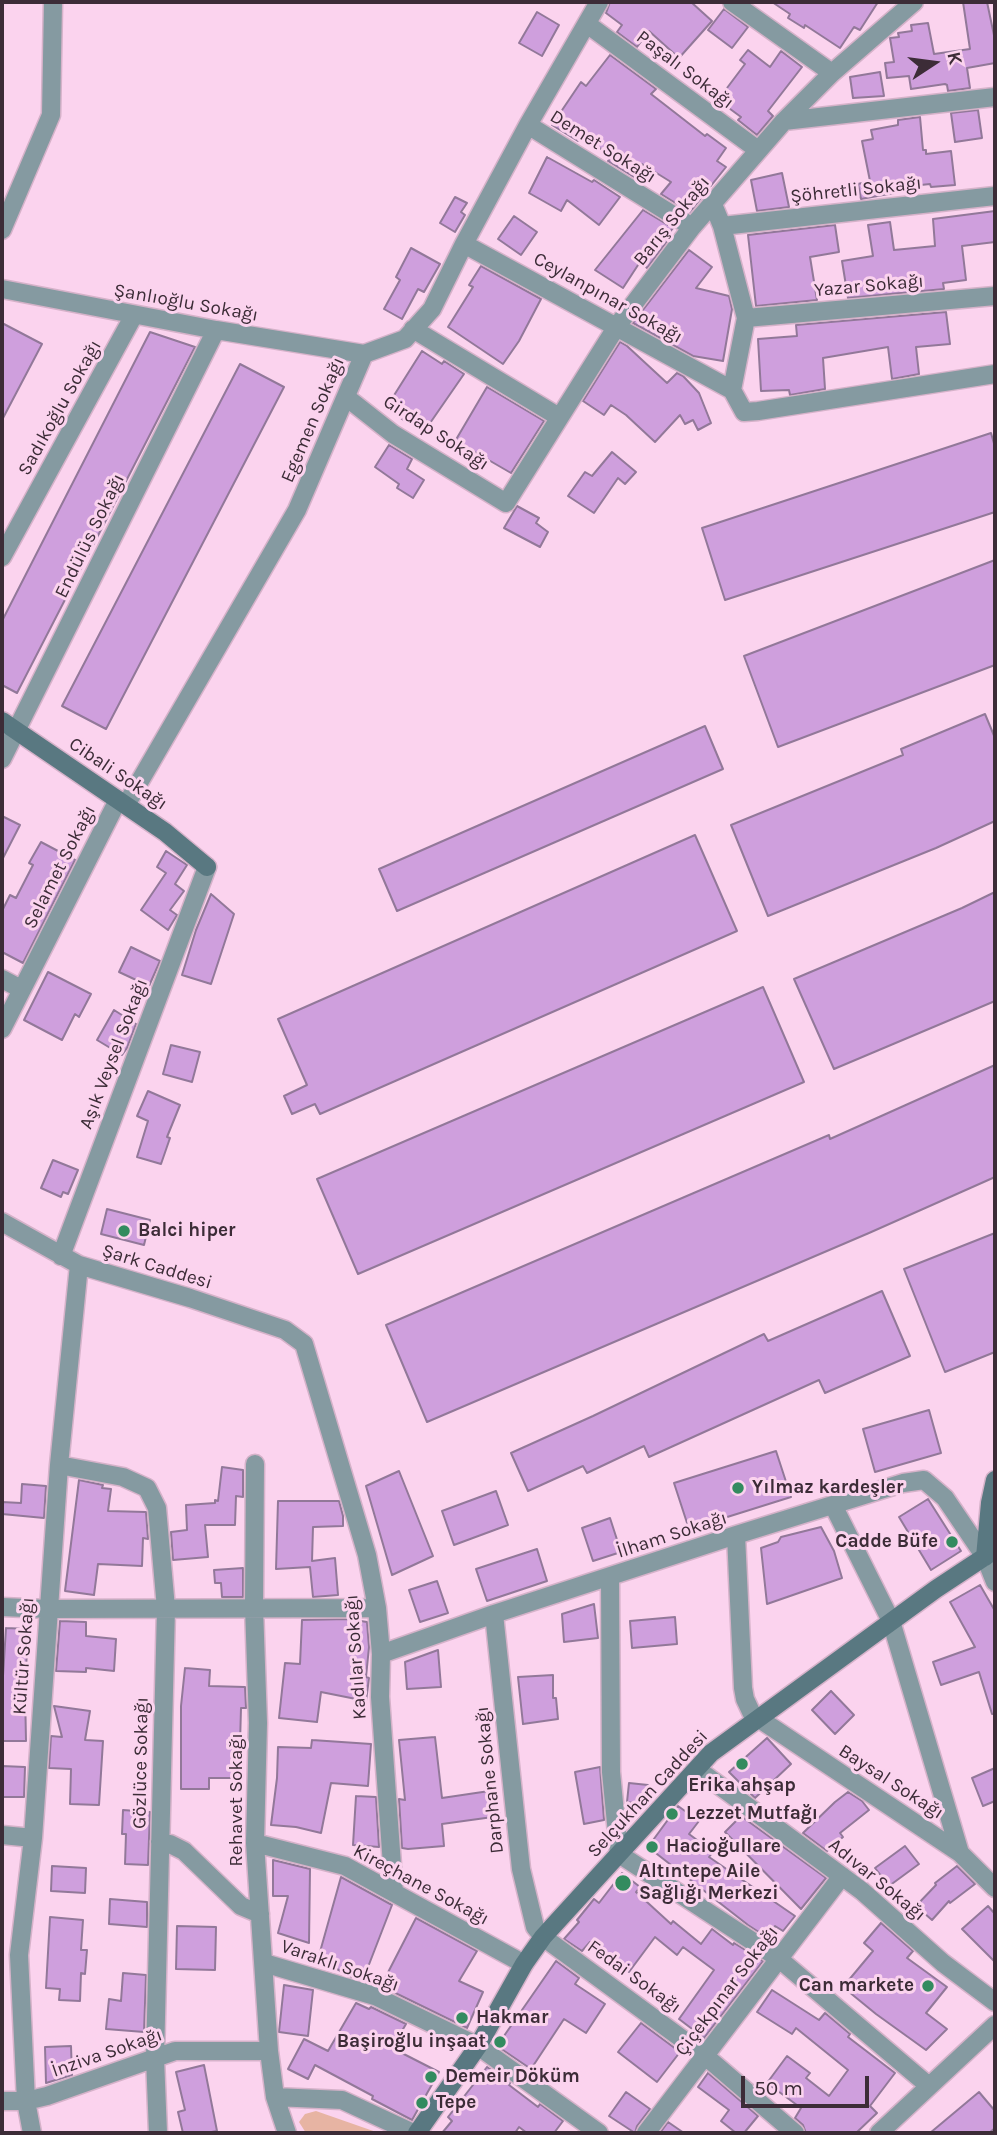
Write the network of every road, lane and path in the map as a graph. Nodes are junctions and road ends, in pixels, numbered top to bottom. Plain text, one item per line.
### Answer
1 (53, 2) edge
2 (599, 2) edge
3 (732, 2) edge
4 (915, 2) edge
5 (587, 23) junction
6 (832, 73) junction
7 (995, 97) edge
8 (784, 121) junction
9 (528, 125) junction
10 (758, 150) junction
11 (995, 197) edge
12 (712, 202) junction
13 (722, 226) junction
14 (692, 227) junction
15 (2, 230) edge
16 (464, 244) junction
17 (2, 289) edge
18 (995, 296) edge
19 (134, 315) junction
20 (746, 318) junction
21 (617, 326) junction
22 (413, 329) junction
23 (216, 330) junction
24 (364, 354) junction
25 (995, 374) edge
26 (732, 390) junction
27 (346, 397) junction
28 (559, 417) junction
29 (506, 503) joint
30 (2, 557) edge
31 (9, 726) edge
32 (2, 759) edge
33 (122, 802) junction
34 (207, 866) joint
35 (2, 979) edge
36 (21, 989) junction
37 (2, 1029) edge
38 (2, 1222) edge
39 (61, 1256) junction
40 (79, 1265) junction
41 (304, 1344) joint
42 (255, 1464) dead end
43 (59, 1465) junction
44 (995, 1480) edge
45 (833, 1505) junction
46 (736, 1535) junction
47 (990, 1553) edge
48 (610, 1577) junction
49 (995, 1582) edge
50 (2, 1607) edge
51 (254, 1607) junction
52 (166, 1608) junction
53 (377, 1608) junction
54 (48, 1609) junction
55 (494, 1614) junction
56 (891, 1621) junction
57 (381, 1654) junction
58 (757, 1719) junction
59 (697, 1769) junction
60 (2, 1835) edge
61 (33, 1838) junction
62 (160, 1842) junction
63 (255, 1843) junction
64 (960, 1853) junction
65 (619, 1854) junction
66 (842, 1876) junction
67 (995, 1888) edge
68 (394, 1893) junction
69 (260, 1914) junction
70 (543, 1937) junction
71 (778, 1958) junction
72 (264, 1963) junction
73 (524, 1964) junction
74 (995, 2002) edge
75 (995, 2025) edge
76 (478, 2046) junction
77 (269, 2051) junction
78 (704, 2055) junction
79 (155, 2058) junction
80 (929, 2086) junction
81 (275, 2097) junction
82 (2, 2101) edge
83 (26, 2101) junction
84 (32, 2133) edge
85 (158, 2133) edge
86 (287, 2133) edge
87 (415, 2133) edge
88 (598, 2133) edge
89 (646, 2133) edge
90 (795, 2133) edge
91 (880, 2133) edge

1 - 15 street
2 - 5 street, Egemen Sokağı
3 - 6 street
4 - 6 street, Barış Sokağı
5 - 9 street, Egemen Sokağı
5 - 10 street, Paşalı Sokağı
6 - 8 street, Barış Sokağı
7 - 8 street
8 - 10 street, Barış Sokağı
9 - 14 street, Demet Sokağı
9 - 16 street, Egemen Sokağı
10 - 12 street, Barış Sokağı
11 - 13 street, Şöhretli Sokağı
12 - 13 street
12 - 14 street, Barış Sokağı
13 - 20 street
14 - 21 street, Barış Sokağı
16 - 21 street, Ceylanpınar Sokağı
16 - 22 street, Egemen Sokağı
17 - 19 street, Şanlıoğlu Sokağı
18 - 20 street, Yazar Sokağı
19 - 23 street, Şanlıoğlu Sokağı
19 - 30 street, Sadıkoğlu Sokağı
20 - 26 street
21 - 26 street, Ceylanpınar Sokağı
21 - 28 street, Barış Sokağı
22 - 24 street, Egemen Sokağı
22 - 28 street
23 - 24 street, Şanlıoğlu Sokağı
23 - 31 street, Endülüs Sokağı
24 - 27 street, Egemen Sokağı
25 - 26 street
27 - 29 street, Girdap Sokağı
27 - 33 street, Egemen Sokağı
28 - 29 street, Barış Sokağı
31 - 32 street, Endülüs Sokağı
31 - 33 street, Cibali Sokağı
33 - 34 street, Cibali Sokağı
33 - 36 street, Selamet Sokağı
34 - 39 street, Aşık Veysel Sokağı
35 - 36 street
36 - 37 street, Selamet Sokağı
38 - 39 street, Şark Caddesi
39 - 40 street, Şark Caddesi
40 - 41 street, Şark Caddesi
40 - 43 street, Kültür Sokağı
41 - 53 street, Kadılar Sokağı
42 - 51 street, Rehavet Sokağı
43 - 52 street, Gözlüce Sokağı
43 - 54 street, Kültür Sokağı
44 - 47 street
45 - 46 street, İlham Sokağı
45 - 47 street, İlham Sokağı
45 - 56 street
46 - 48 street, İlham Sokağı
46 - 58 street
47 - 49 street
47 - 56 street, Selçukhan Caddesi
48 - 55 street, İlham Sokağı
48 - 65 street
50 - 54 street
51 - 52 street
51 - 53 street
51 - 63 street, Rehavet Sokağı
52 - 54 street
52 - 62 street, Gözlüce Sokağı
53 - 57 street, Kadılar Sokağı
54 - 61 street, Kültür Sokağı
55 - 57 street, İlham Sokağı
55 - 70 street, Darphane Sokağı
56 - 58 street, Selçukhan Caddesi
56 - 64 street
57 - 68 street, Kadılar Sokağı
58 - 59 street, Selçukhan Caddesi
58 - 64 street, Baysal Sokağı
59 - 65 street, Selçukhan Caddesi
59 - 66 street, Adıvar Sokağı
60 - 61 street
61 - 83 street, Kültür Sokağı
62 - 69 street
62 - 79 street, Gözlüce Sokağı
63 - 68 street, Kireçhane Sokağı
63 - 69 street, Rehavet Sokağı
64 - 67 street, Baysal Sokağı
65 - 70 street, Selçukhan Caddesi
65 - 71 street
66 - 71 street, Çiçekpınar Sokağı
66 - 74 street, Adıvar Sokağı
68 - 73 street, Kireçhane Sokağı
69 - 72 street, Rehavet Sokağı
70 - 73 street, Selçukhan Caddesi
70 - 78 street, Fedai Sokağı
71 - 78 street, Çiçekpınar Sokağı
71 - 80 street
72 - 76 street, Varaklı Sokağı
72 - 77 street, Rehavet Sokağı
73 - 76 street, Selçukhan Caddesi
75 - 80 street
76 - 87 street, Selçukhan Caddesi
76 - 88 street, Varaklı Sokağı
77 - 79 street, İnziva Sokağı
77 - 81 street, Rehavet Sokağı
78 - 89 street, Çiçekpınar Sokağı
78 - 90 street, Fedai Sokağı
79 - 83 street, İnziva Sokağı
79 - 85 street, Gözlüce Sokağı
80 - 91 street
81 - 86 street, Rehavet Sokağı
81 - 87 street
82 - 83 street, İnziva Sokağı
83 - 84 street, Kültür Sokağı

